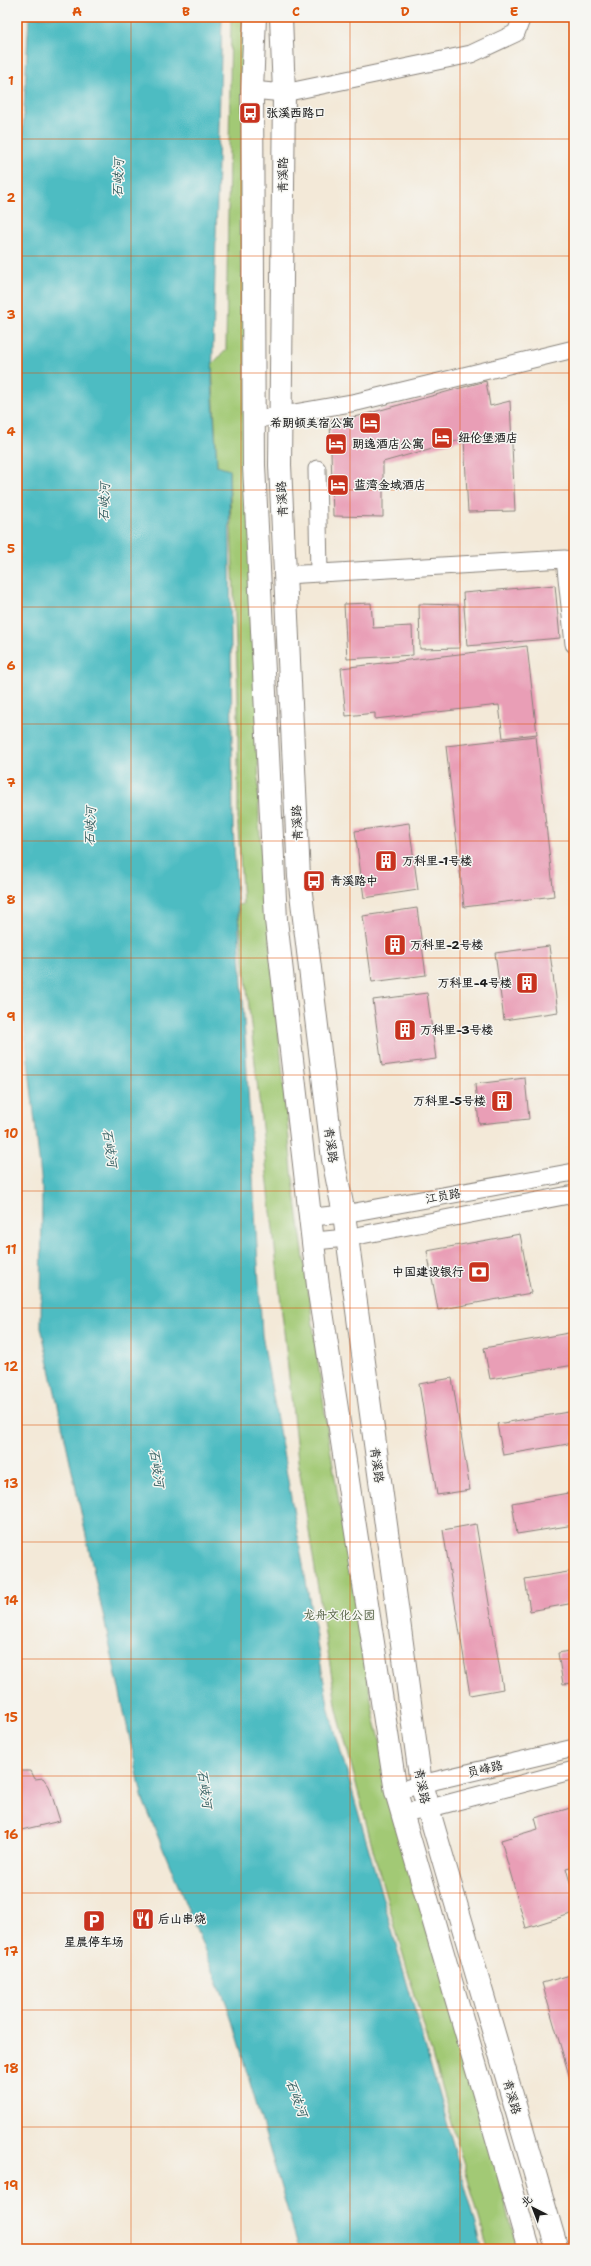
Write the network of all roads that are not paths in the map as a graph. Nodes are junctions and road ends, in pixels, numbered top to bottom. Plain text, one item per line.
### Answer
1 (254, 17) edge
2 (281, 17) edge
3 (522, 17) edge
4 (252, 90) junction
5 (284, 93) junction
6 (574, 349) edge
7 (281, 417) junction
8 (254, 420) junction
9 (317, 469) dead end
10 (319, 573) junction
11 (285, 575) junction
12 (574, 644) edge
13 (574, 1172) edge
14 (574, 1194) edge
15 (344, 1214) junction
16 (312, 1217) junction
17 (346, 1238) junction
18 (315, 1241) junction
19 (574, 1748) edge
20 (574, 1770) edge
21 (421, 1784) junction
22 (399, 1802) junction
23 (427, 1808) junction
24 (529, 2249) edge
25 (557, 2249) edge

1 - 4 main road
2 - 5 main road, 青溪路
3 - 5 street
4 - 5 street
4 - 8 main road
5 - 7 main road, 青溪路
6 - 7 street
7 - 8 street
7 - 11 main road, 青溪路
8 - 16 main road
9 - 10 street
10 - 11 street
10 - 12 street
11 - 15 main road, 青溪路
13 - 15 street, 江员路
14 - 17 street, 江员路
15 - 16 street, 江员路
15 - 17 main road, 青溪路
16 - 18 main road
17 - 18 street, 江员路
17 - 21 main road, 青溪路
18 - 22 main road
19 - 21 street, 员峰路
20 - 23 street, 员峰路
21 - 22 street, 员峰路
21 - 23 main road, 青溪路
22 - 23 street, 员峰路
22 - 24 main road
23 - 25 main road, 青溪路

